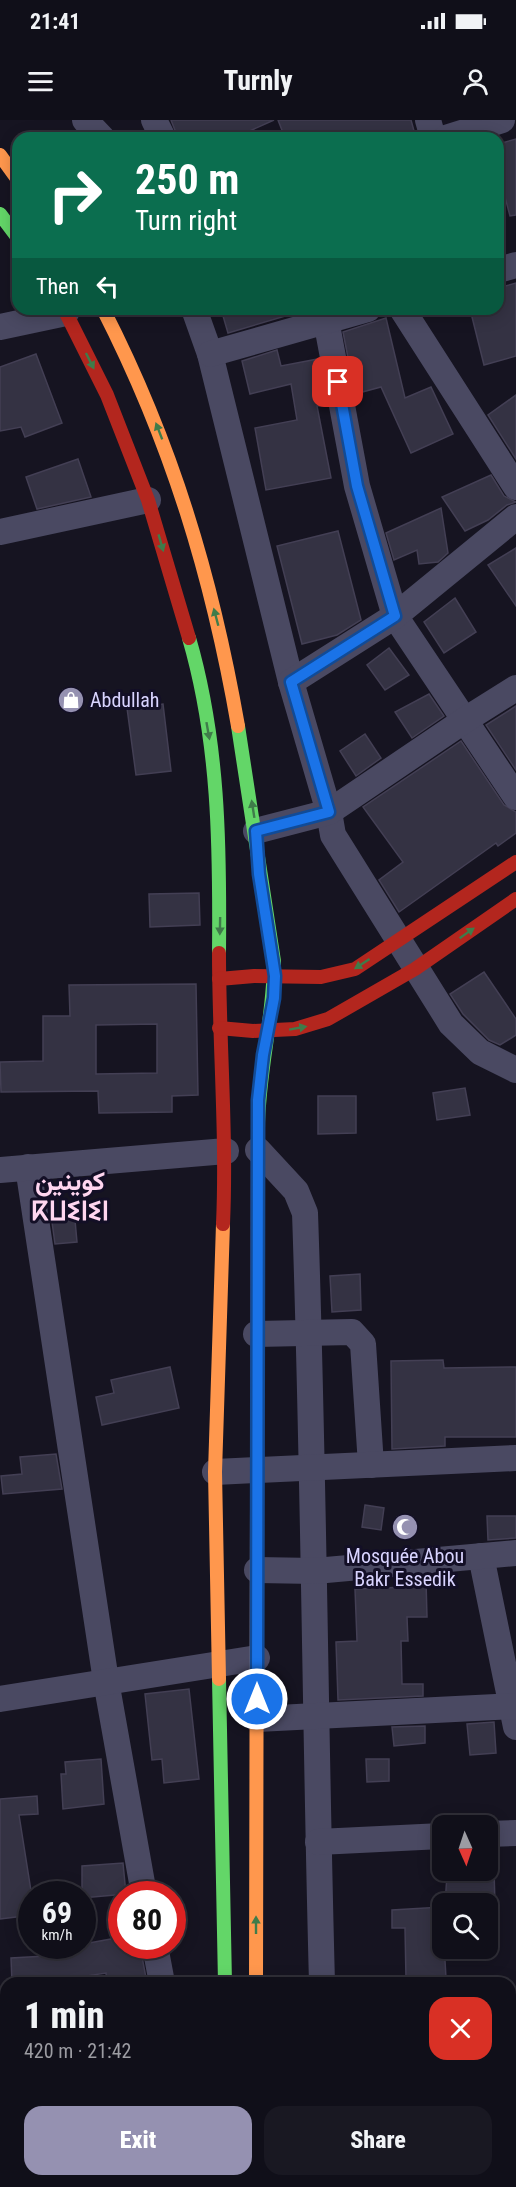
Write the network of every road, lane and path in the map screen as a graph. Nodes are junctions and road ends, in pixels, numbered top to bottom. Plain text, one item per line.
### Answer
1 (85, 120) edge
2 (502, 120) edge
3 (96, 132) edge
4 (465, 132) edge
5 (0, 155) edge
6 (12, 172) edge
7 (0, 214) edge
8 (12, 230) edge
9 (49, 315) edge
10 (67, 315) edge
11 (106, 315) edge
12 (196, 315) edge
13 (326, 315) edge
14 (406, 315) edge
15 (0, 327) edge
16 (210, 354) junction
17 (516, 487) edge
18 (148, 500) junction
19 (516, 517) edge
20 (0, 532) edge
21 (395, 616) junction
22 (291, 682) junction
23 (516, 688) edge
24 (465, 720) junction
25 (516, 797) edge
26 (329, 812) junction
27 (256, 831) junction
28 (516, 862) edge
29 (516, 899) edge
30 (398, 941) junction
31 (415, 969) junction
32 (275, 976) junction
33 (219, 979) junction
34 (219, 1028) junction
35 (268, 1031) junction
36 (516, 1070) edge
37 (258, 1150) junction
38 (226, 1151) junction
39 (28, 1167) junction
40 (0, 1170) edge
41 (309, 1332) junction
42 (256, 1334) junction
43 (516, 1458) edge
44 (371, 1465) junction
45 (312, 1467) junction
46 (257, 1469) junction
47 (215, 1472) junction
48 (516, 1553) edge
49 (481, 1556) junction
50 (257, 1570) junction
51 (315, 1571) junction
52 (257, 1658) junction
53 (217, 1664) junction
54 (106, 1681) junction
55 (0, 1699) edge
56 (514, 1713) edge
57 (315, 1717) junction
58 (257, 1719) junction
59 (516, 1833) edge
60 (498, 1834) edge
61 (432, 1836) edge
62 (318, 1842) junction
63 (142, 1881) edge
64 (157, 1959) edge
65 (161, 1977) edge
66 (225, 1977) edge
67 (256, 1977) edge
68 (322, 1977) edge

1 - 3 street
2 - 4 street
5 - 6 main road
7 - 8 main road
9 - 15 street
10 -> 18 main road
27 -> 11 main road
12 - 16 street
13 - 16 street
13 - 21 street
14 - 17 street
16 - 22 street
18 - 20 street
18 -> 33 main road
19 - 21 street
21 - 22 street
21 - 24 street
22 - 26 street
23 - 24 street
24 - 25 street
24 - 26 street
26 - 27 street
26 - 30 street
27 - 32 main road
28 - 30 main road
31 -> 29 main road
30 - 31 street
30 -> 32 main road
35 -> 31 main road
31 - 36 street
32 - 33 main road
32 - 35 main road
33 - 34 main road
34 - 35 main road
34 - 38 main road
35 - 37 main road
37 - 41 street
37 - 42 main road
38 - 39 street
38 - 47 main road
39 - 40 street
39 - 54 street
41 - 42 street
41 - 44 street
41 - 45 street
42 - 46 main road
43 - 44 street
44 - 45 street
45 - 46 street
45 - 51 street
46 - 47 street
46 - 50 main road
47 - 53 main road
48 - 49 street
49 - 51 street
49 - 56 street
50 - 51 street
50 - 52 main road
51 - 57 street
52 - 53 street
52 - 58 main road
53 - 54 street
53 - 66 main road
54 - 55 street
54 - 63 street
56 - 57 street
57 - 58 street
57 - 62 street
67 -> 58 main road
59 - 60 street
61 - 62 street
62 - 68 street
64 - 65 street

